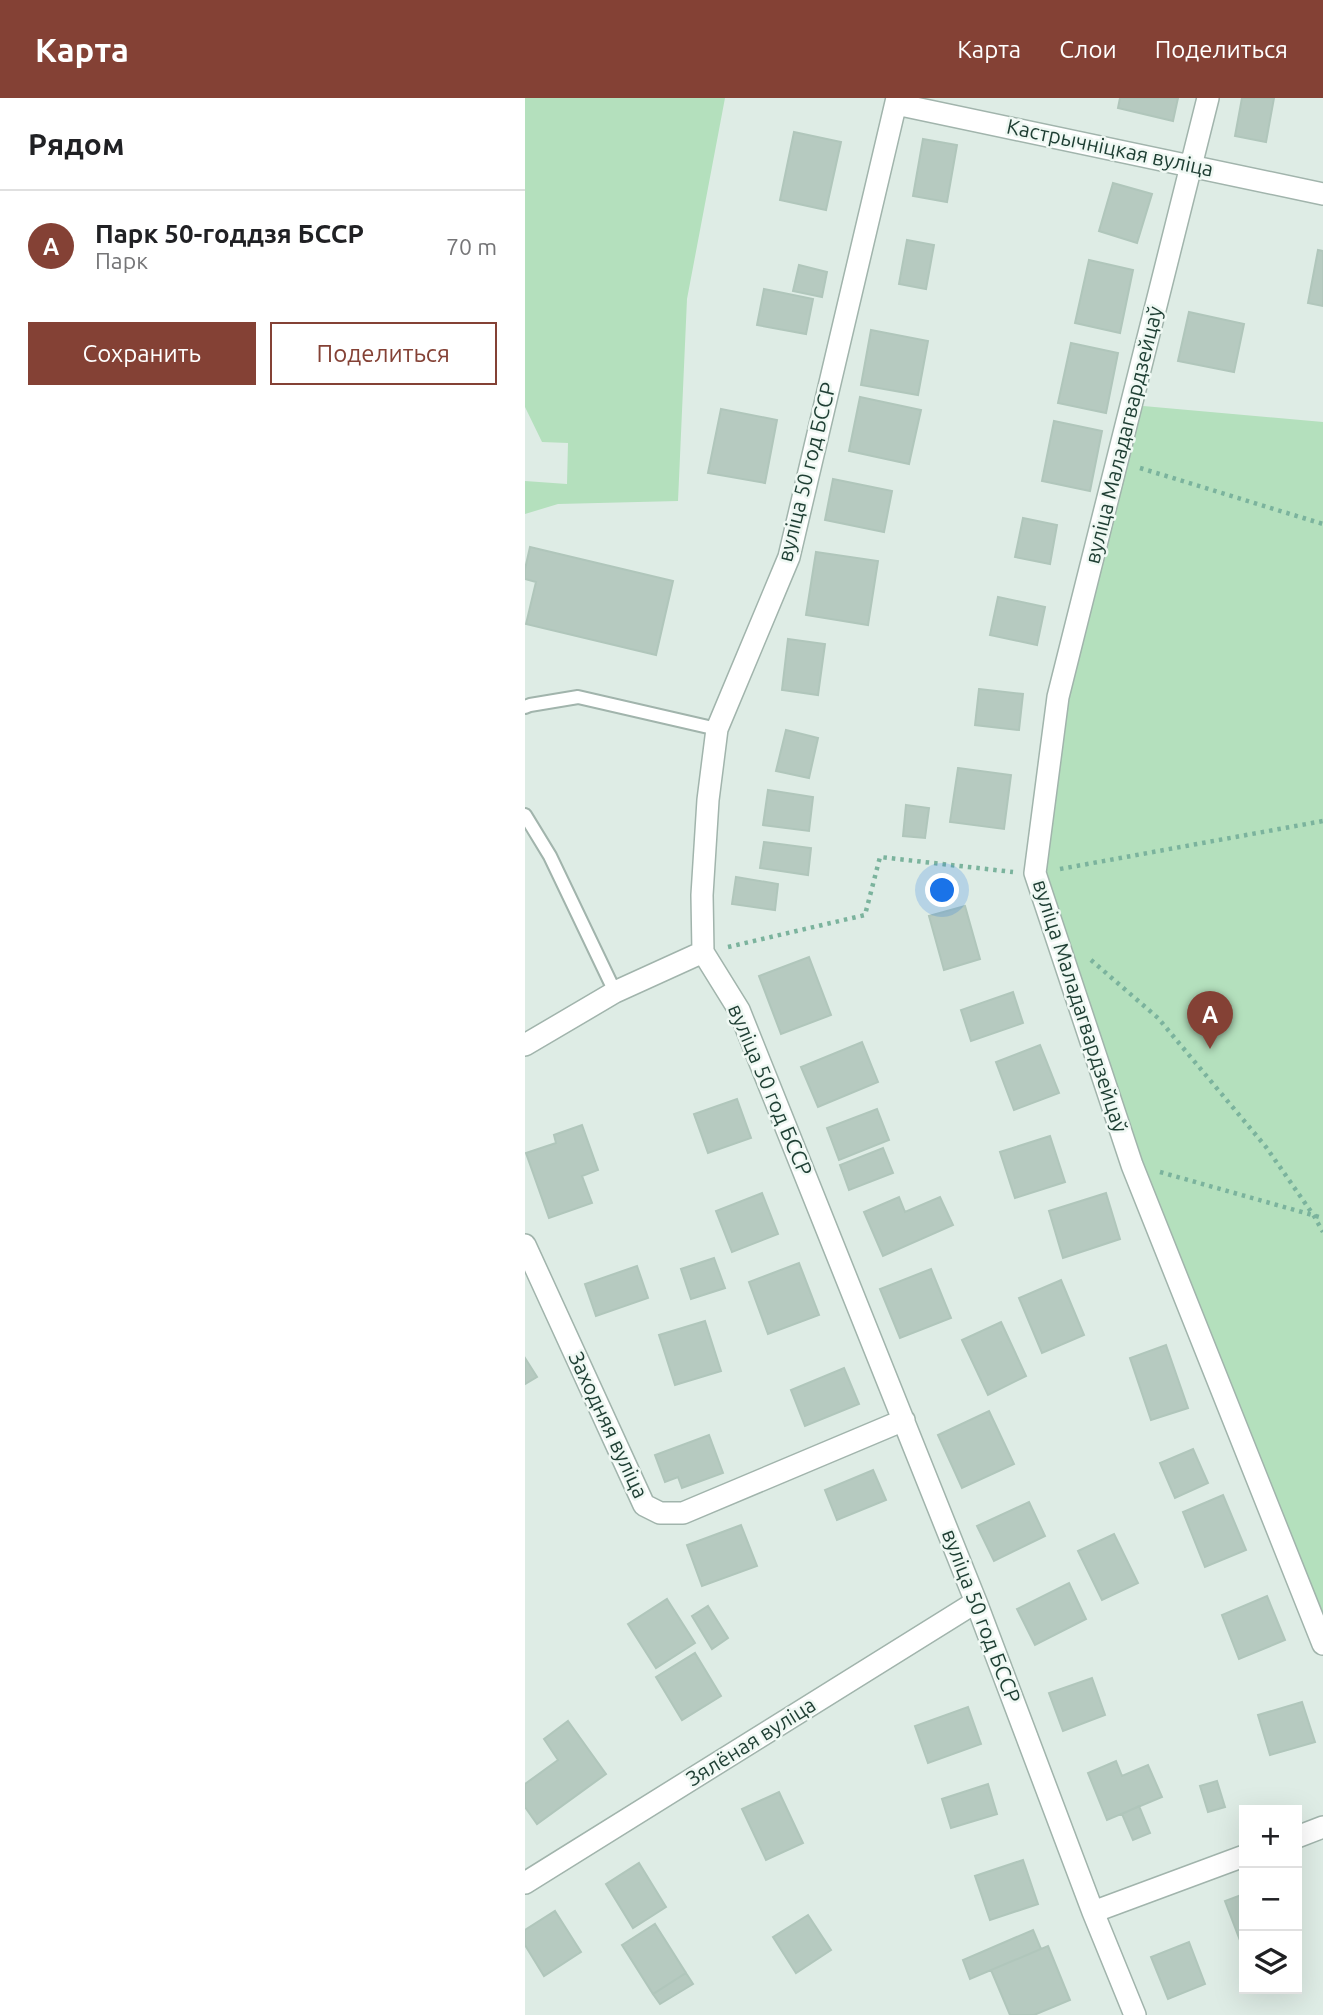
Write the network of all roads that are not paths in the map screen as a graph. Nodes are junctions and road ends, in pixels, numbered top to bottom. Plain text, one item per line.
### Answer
1 (1208, 98) edge
2 (897, 101) edge
3 (1193, 165) junction
4 (1323, 194) edge
5 (525, 707) edge
6 (717, 729) junction
7 (525, 814) edge
8 (703, 952) junction
9 (615, 992) junction
10 (525, 1045) edge
11 (525, 1245) edge
12 (904, 1420) junction
13 (977, 1602) junction
14 (1323, 1644) edge
15 (1323, 1828) edge
16 (1302, 1835) edge
17 (1239, 1858) edge
18 (525, 1883) edge
19 (1093, 1912) junction
20 (1135, 2015) edge

1 - 3 street, вуліца Маладагвардзейцаў
2 - 3 street, Кастрычніцкая вуліца
2 - 6 street, вуліца 50 год БССР
3 - 4 street, Кастрычніцкая вуліца
3 - 14 street, вуліца Маладагвардзейцаў
5 - 6 lane
6 - 8 street, вуліца 50 год БССР
7 - 9 lane
8 - 9 street
8 - 12 street, вуліца 50 год БССР
9 - 10 street
11 - 12 street, Заходняя вуліца
12 - 13 street, вуліца 50 год БССР
13 - 18 street, Зялёная вуліца
13 - 19 street, вуліца 50 год БССР
15 - 16 street
17 - 19 street
19 - 20 street, вуліца 50 год БССР

